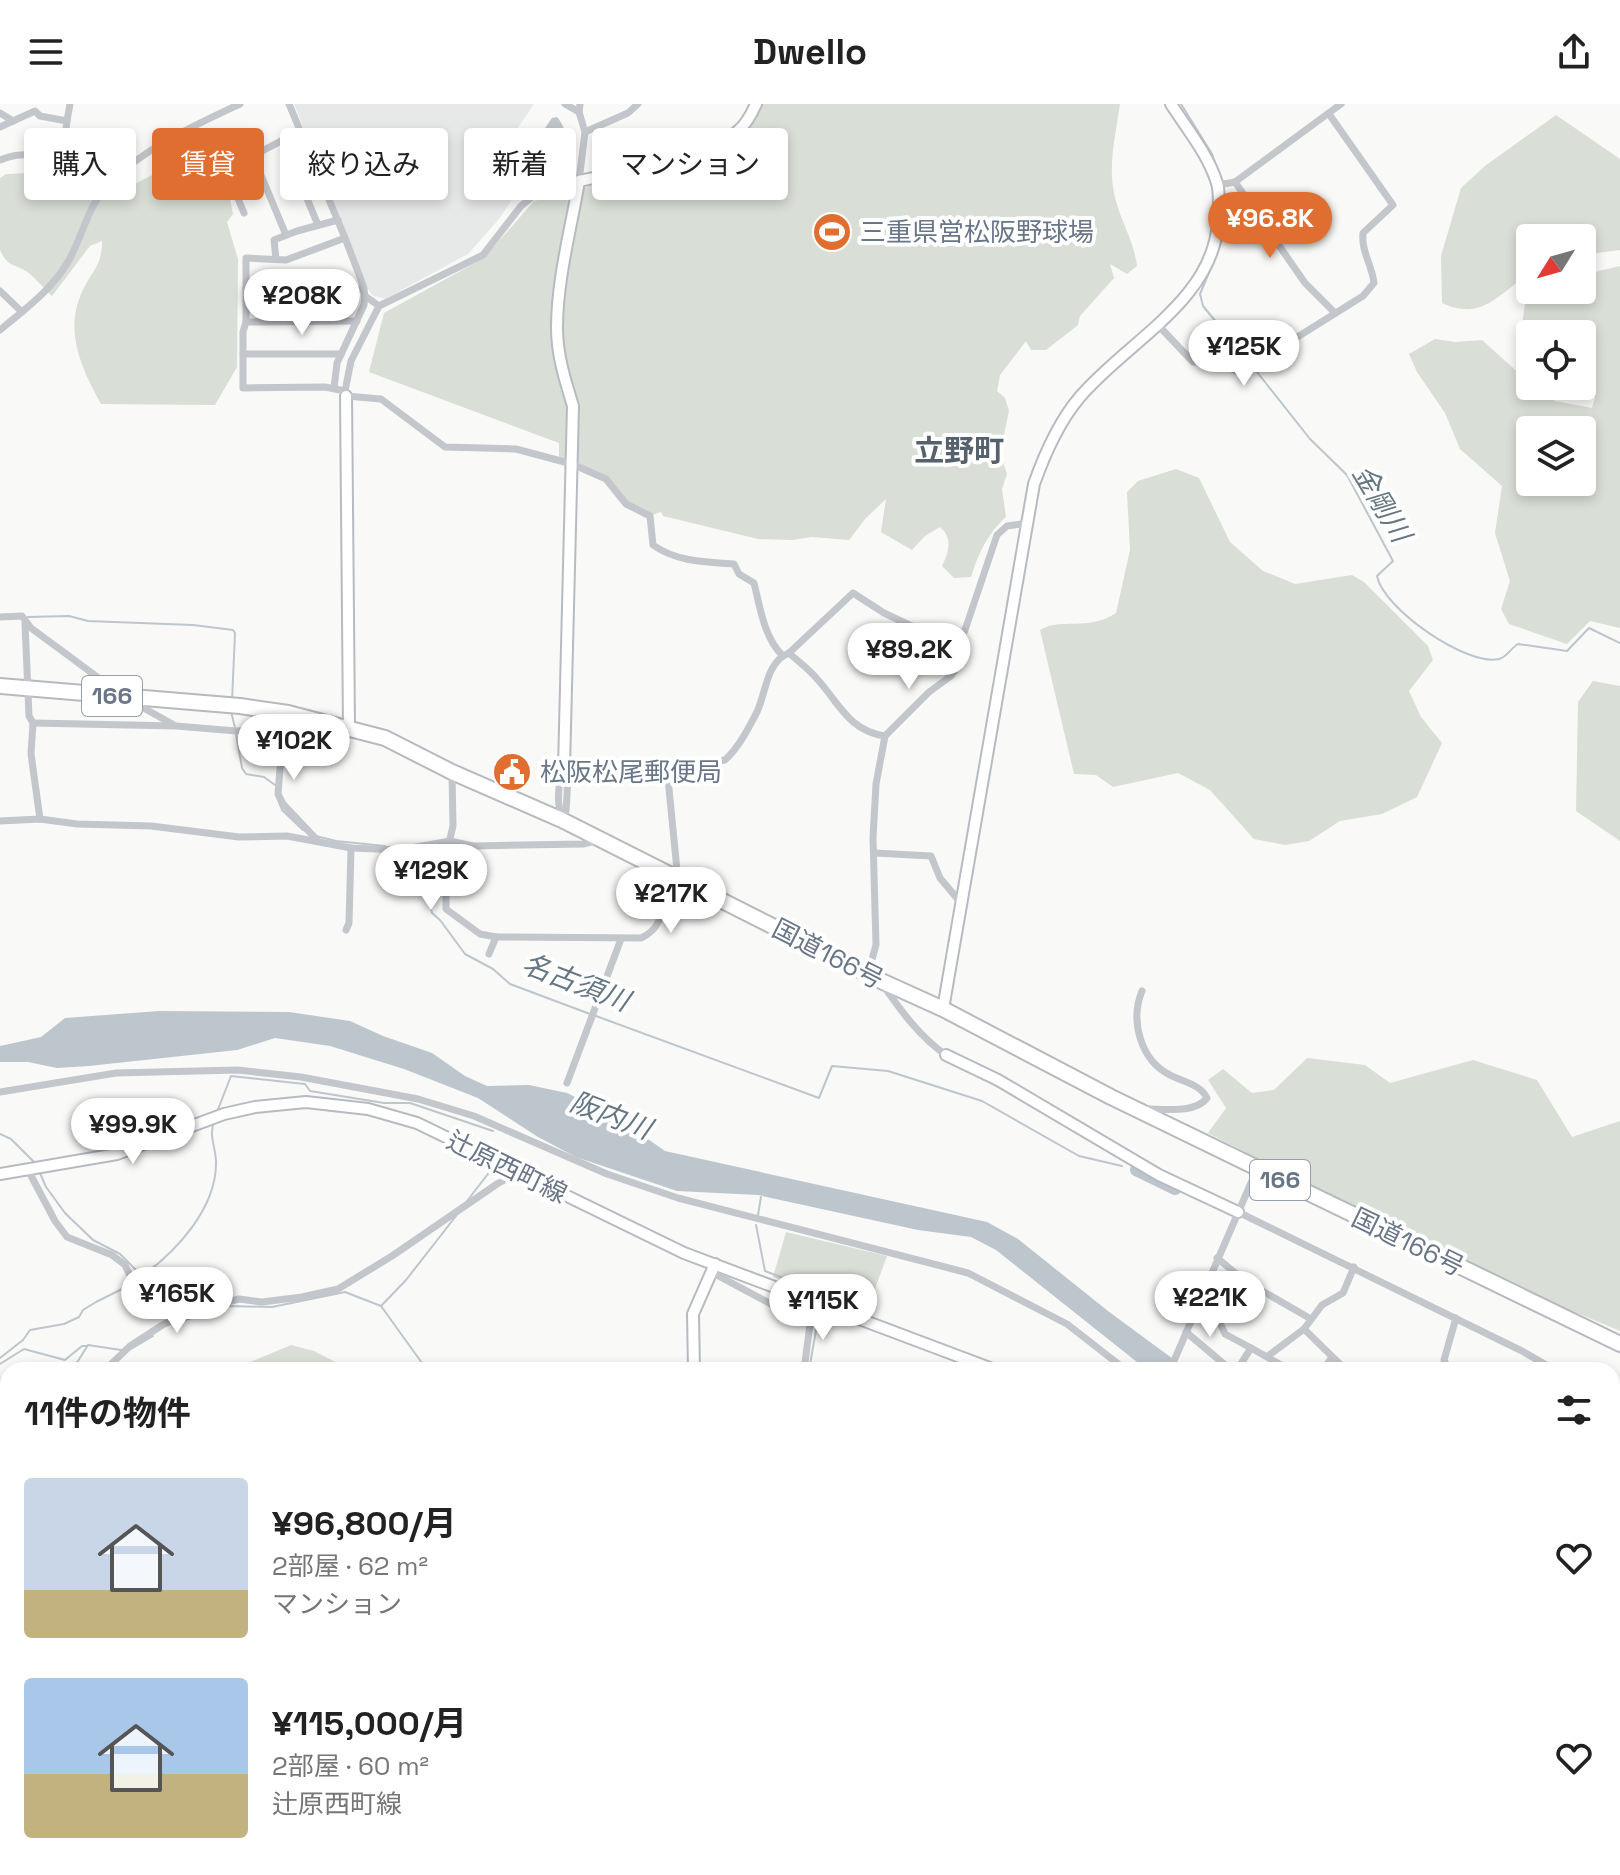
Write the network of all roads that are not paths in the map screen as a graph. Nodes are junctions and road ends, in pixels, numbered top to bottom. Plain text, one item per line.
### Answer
1 (70, 104) edge
2 (240, 104) edge
3 (289, 104) edge
4 (565, 104) edge
5 (638, 104) edge
6 (756, 104) edge
7 (1171, 104) edge
8 (1341, 104) edge
9 (32, 107) edge
10 (580, 108) edge
11 (0, 113) edge
12 (1329, 114) junction
13 (13, 121) junction
14 (67, 121) junction
15 (0, 127) edge
16 (66, 128) edge
17 (194, 128) edge
18 (299, 128) edge
19 (585, 132) junction
20 (152, 151) edge
21 (24, 154) edge
22 (0, 160) edge
23 (579, 181) junction
24 (264, 182) edge
25 (1235, 182) junction
26 (1218, 185) junction
27 (239, 200) edge
28 (308, 200) edge
29 (329, 200) edge
30 (244, 213) dead end
31 (338, 220) junction
32 (318, 225) junction
33 (286, 235) junction
34 (345, 238) junction
35 (276, 259) junction
36 (246, 289) junction
37 (0, 291) edge
38 (364, 292) junction
39 (379, 306) junction
40 (22, 312) junction
41 (1335, 313) junction
42 (357, 321) junction
43 (246, 322) junction
44 (1157, 324) junction
45 (0, 330) edge
46 (243, 354) junction
47 (341, 354) junction
48 (334, 388) junction
49 (346, 393) junction
50 (572, 464) junction
51 (1028, 523) junction
52 (0, 617) edge
53 (24, 621) junction
54 (956, 647) junction
55 (786, 654) junction
56 (0, 686) edge
57 (27, 688) junction
58 (125, 697) junction
59 (33, 723) junction
60 (176, 726) junction
61 (344, 726) junction
62 (283, 731) junction
63 (885, 736) junction
64 (564, 768) joint
65 (452, 772) junction
66 (562, 816) junction
67 (40, 819) junction
68 (0, 821) edge
69 (315, 838) junction
70 (601, 840) junction
71 (450, 841) junction
72 (351, 848) junction
73 (875, 853) junction
74 (671, 874) junction
75 (961, 903) junction
76 (346, 930) dead end
77 (496, 937) junction
78 (621, 939) junction
79 (489, 954) dead end
80 (874, 976) junction
81 (1142, 991) dead end
82 (943, 1009) junction
83 (946, 1055) joint
84 (567, 1083) dead end
85 (0, 1092) edge
86 (1134, 1109) junction
87 (1257, 1169) junction
88 (28, 1170) junction
89 (517, 1173) junction
90 (0, 1174) edge
91 (1238, 1212) junction
92 (1217, 1258) junction
93 (1354, 1267) junction
94 (713, 1268) junction
95 (1204, 1294) junction
96 (821, 1303) junction
97 (213, 1305) junction
98 (811, 1311) junction
99 (1456, 1318) junction
100 (1311, 1319) junction
101 (1304, 1329) junction
102 (1186, 1332) junction
103 (1620, 1344) edge
104 (1251, 1348) junction
105 (1268, 1356) junction
106 (1332, 1357) junction
107 (114, 1362) edge
108 (694, 1362) edge
109 (805, 1362) edge
110 (973, 1362) edge
111 (1116, 1362) edge
112 (1173, 1362) edge
113 (1224, 1362) edge
114 (1240, 1362) edge
115 (1277, 1362) edge
116 (1329, 1362) edge
117 (1337, 1362) edge
118 (1445, 1362) edge
119 (1540, 1362) edge

1 - 14 street
2 - 17 street
3 - 18 street
4 - 10 street
5 - 19 street
6 - 23 street
7 - 26 street
8 - 12 street
9 - 13 street
9 - 14 street
10 - 19 street
11 - 13 street
12 - 25 street
12 - 41 street
13 - 15 street
14 - 16 street
19 - 23 street
20 - 40 street
21 - 22 street
23 - 39 street
23 - 50 street
24 - 33 street
25 - 26 street
25 - 41 street
26 - 44 street
27 - 30 street
28 - 32 street
29 - 31 street
31 - 32 street
31 - 34 street
32 - 33 street
33 - 35 street
34 - 35 street
34 - 38 street
35 - 36 street
36 - 38 street
36 - 43 street
37 - 40 street
38 - 39 street
38 - 42 street
39 - 49 street
40 - 45 street
41 - 44 street
42 - 43 street
42 - 47 street
43 - 46 street
44 - 51 street
46 - 47 street
46 - 48 street
47 - 48 street
48 - 49 street
49 - 50 street
49 - 61 street
50 - 55 street
50 - 64 street
51 - 54 street
51 - 75 street
52 - 53 street
53 - 57 street
53 - 58 street
54 - 55 street
54 - 63 street
55 - 63 street
55 - 74 street
56 - 57 highway, 国道166号 / 166
57 - 58 highway, 国道166号 / 166
57 - 59 street
58 - 60 street
58 - 61 highway, 国道166号 / 166
59 - 60 street
59 - 67 street
60 - 62 street
61 - 62 street
61 - 65 highway, 国道166号 / 166
62 - 69 street
63 - 73 street
64 - 66 street
65 - 66 highway, 国道166号 / 166
65 - 71 street
66 - 70 highway, 国道166号 / 166
67 - 68 street
67 - 69 street
69 - 72 street
70 - 71 street
70 - 74 highway, 国道166号 / 166
71 - 72 street
71 - 77 street
72 - 76 street
73 - 75 street
73 - 80 street
74 - 78 street
74 - 80 highway, 国道166号 / 166
75 - 82 street
77 - 78 street
77 - 79 street
78 - 84 street
80 - 82 highway, 国道166号 / 166
80 - 83 street
81 - 86 street
82 - 86 highway, 国道166号 / 166
83 - 91 street
85 - 111 street
86 - 87 highway, 国道166号 / 166
87 - 91 street
87 - 103 highway, 国道166号 / 166
88 - 89 street, 辻原西町線
88 - 90 street, 辻原西町線
88 - 97 street
89 - 94 street, 辻原西町線
89 - 97 street
91 - 92 street
91 - 93 street
92 - 95 street
92 - 100 street
93 - 99 street
93 - 100 street
94 - 96 street, 辻原西町線
94 - 98 street
94 - 108 street
95 - 102 street
95 - 104 street
96 - 98 street
96 - 110 street, 辻原西町線
97 - 107 street
98 - 109 street
99 - 118 street
99 - 119 street
100 - 101 street
101 - 105 street
101 - 106 street
102 - 112 street
102 - 113 street
104 - 105 street
104 - 114 street
105 - 115 street
106 - 116 street
106 - 117 street

